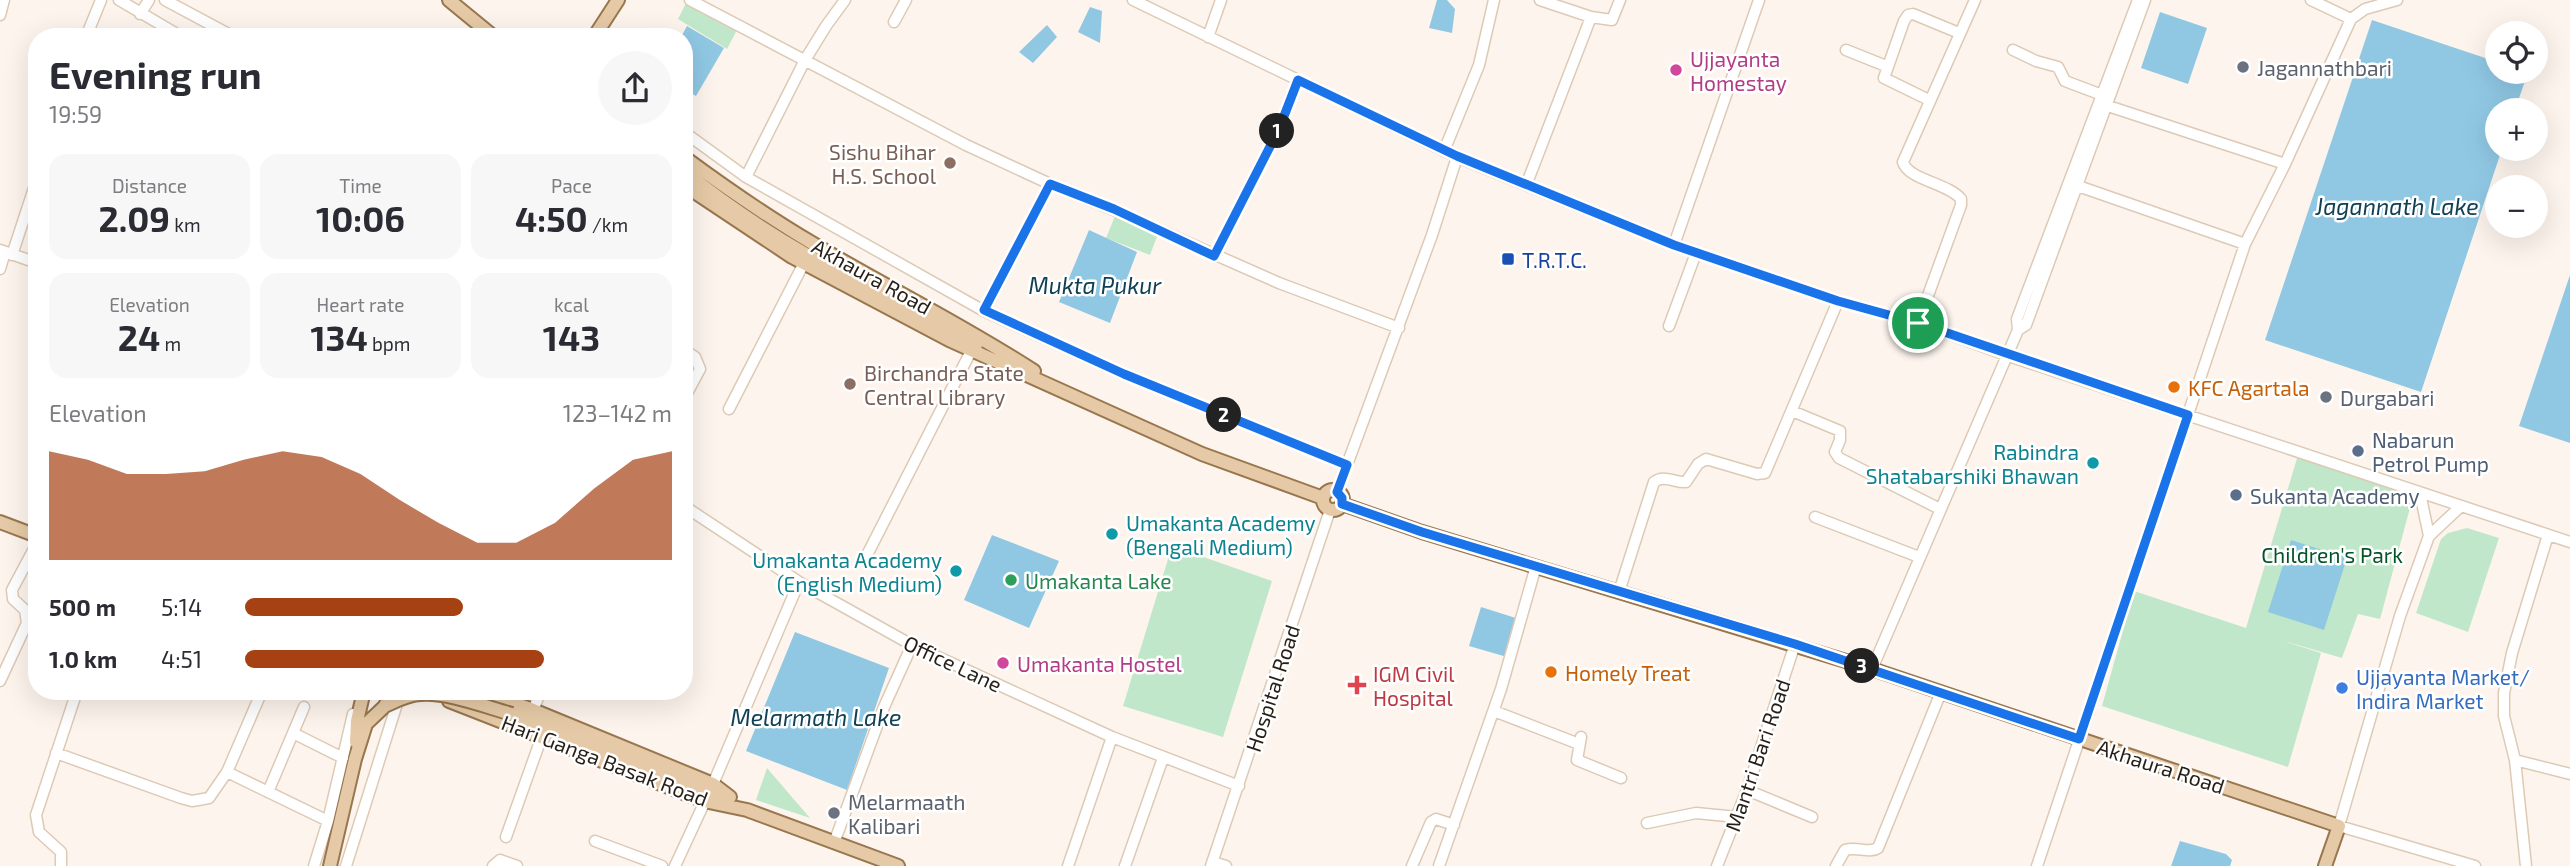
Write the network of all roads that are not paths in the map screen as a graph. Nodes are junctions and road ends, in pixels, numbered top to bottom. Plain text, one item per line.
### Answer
1 (4, 0) edge
2 (101, 0) edge
3 (119, 0) edge
4 (165, 0) edge
5 (449, 0) edge
6 (618, 0) edge
7 (690, 0) edge
8 (845, 0) edge
9 (906, 0) edge
10 (1133, 0) edge
11 (1221, 0) edge
12 (1494, 0) edge
13 (1540, 0) edge
14 (1620, 0) edge
15 (1759, 0) edge
16 (1975, 0) edge
17 (2138, 0) edge
18 (2145, 0) edge
19 (2311, 0) edge
20 (2397, 0) edge
21 (144, 7) edge
22 (0, 15) edge
23 (1591, 17) junction
24 (2351, 19) junction
25 (894, 22) dead end
26 (90, 28) edge
27 (171, 28) edge
28 (216, 28) edge
29 (483, 28) edge
30 (600, 28) edge
31 (1959, 33) junction
32 (1208, 37) junction
33 (1846, 50) dead end
34 (2013, 50) dead end
35 (806, 60) junction
36 (1886, 66) junction
37 (1298, 80) junction
38 (1929, 100) junction
39 (2104, 100) junction
40 (693, 139) edge
41 (1444, 150) junction
42 (1457, 156) junction
43 (693, 164) edge
44 (2285, 164) junction
45 (746, 177) junction
46 (693, 178) edge
47 (1527, 183) junction
48 (1050, 184) junction
49 (2078, 186) junction
50 (693, 191) edge
51 (28, 200) edge
52 (2245, 244) junction
53 (1674, 245) junction
54 (6, 252) edge
55 (1696, 253) junction
56 (1214, 256) junction
57 (804, 258) junction
58 (28, 260) edge
59 (0, 269) edge
60 (1838, 301) junction
61 (984, 310) junction
62 (1918, 323) junction
63 (1669, 326) dead end
64 (1399, 328) junction
65 (2018, 330) junction
66 (971, 351) junction
67 (2006, 355) junction
68 (693, 356) edge
69 (693, 377) edge
70 (1064, 390) junction
71 (729, 409) dead end
72 (1792, 411) junction
73 (2188, 415) junction
74 (1347, 465) junction
75 (2420, 493) junction
76 (1336, 502) junction
77 (2461, 506) junction
78 (1940, 509) junction
79 (693, 512) edge
80 (1815, 517) dead end
81 (0, 522) edge
82 (28, 533) edge
83 (2548, 535) junction
84 (2429, 536) junction
85 (2570, 542) edge
86 (1919, 557) junction
87 (865, 559) dead end
88 (28, 560) edge
89 (1536, 566) junction
90 (799, 582) junction
91 (1619, 593) junction
92 (1795, 644) junction
93 (912, 645) junction
94 (1872, 669) junction
95 (0, 681) edge
96 (1941, 692) junction
97 (74, 700) edge
98 (258, 700) edge
99 (358, 700) edge
100 (362, 700) edge
101 (388, 700) edge
102 (397, 700) edge
103 (398, 700) edge
104 (448, 700) edge
105 (458, 700) edge
106 (474, 700) edge
107 (506, 700) edge
108 (537, 700) edge
109 (385, 706) junction
110 (304, 707) dead end
111 (533, 710) junction
112 (1494, 711) junction
113 (512, 714) junction
114 (293, 733) junction
115 (542, 736) junction
116 (1112, 737) junction
117 (2079, 739) junction
118 (56, 753) junction
119 (1163, 758) junction
120 (349, 759) junction
121 (2515, 760) junction
122 (227, 772) junction
123 (2570, 774) edge
124 (1621, 778) dead end
125 (1240, 786) junction
126 (1747, 790) junction
127 (268, 792) junction
128 (709, 793) junction
129 (1737, 817) junction
130 (1812, 817) dead end
131 (328, 821) junction
132 (1647, 823) dead end
133 (1454, 825) junction
134 (2339, 825) junction
135 (506, 837) dead end
136 (595, 841) dead end
137 (834, 843) junction
138 (1212, 864) edge
139 (61, 866) edge
140 (314, 866) edge
141 (330, 866) edge
142 (346, 866) edge
143 (493, 866) edge
144 (517, 866) edge
145 (662, 866) edge
146 (675, 866) edge
147 (898, 866) edge
148 (1068, 866) edge
149 (1125, 866) edge
150 (1226, 866) edge
151 (1412, 866) edge
152 (1439, 866) edge
153 (1717, 866) edge
154 (1836, 866) edge
155 (2038, 866) edge
156 (2325, 866) edge
157 (2475, 866) edge
158 (2526, 866) edge

1 - 22 street
2 - 26 street
3 - 21 street
4 - 28 street
5 - 29 main road
6 - 30 main road
7 - 35 street
8 - 35 street
9 - 25 street
10 - 32 street
11 - 32 street
12 - 41 street
13 - 23 street
14 - 23 street
15 - 53 street
16 - 31 street
17 - 39 street
18 - 39 street
19 - 24 street
20 - 24 street
21 - 27 street
23 - 47 street
24 - 44 street
31 - 36 street
31 - 38 street
32 - 37 street
33 - 36 street
34 - 39 street
35 - 45 street
35 - 48 street
36 - 38 street
37 - 41 street
37 - 56 street
38 - 62 street
39 - 44 street
39 - 49 street
39 - 65 street
40 - 45 street
41 - 42 street
42 - 47 street
42 - 64 street, Hospital Road
43 - 70 main road, Akhaura Road
44 - 52 street
45 - 61 street
46 - 57 main road
47 - 53 street
48 - 56 street
48 - 61 street
49 - 52 street
49 - 65 street
50 - 57 main road, Akhaura Road
51 - 54 street
52 - 73 street
53 - 55 street
54 - 58 street
54 - 59 street
55 - 60 street
55 - 63 street
56 - 64 street
57 - 66 main road, Akhaura Road
57 - 70 main road
57 - 71 street
60 - 62 street
60 - 72 street
61 - 74 street
62 - 67 street
64 - 74 street, Hospital Road
65 - 67 street
66 - 70 main road, Akhaura Road
66 - 87 street
67 - 73 street
67 - 78 street
68 - 69 street
70 - 76 main road, Akhaura Road
72 - 78 street
72 - 91 street
73 - 75 street
73 - 117 street
74 - 76 street, Hospital Road
75 - 77 street
75 - 84 street
76 - 89 main road, Akhaura Road
76 - 125 street, Hospital Road
77 - 83 street
77 - 84 street
78 - 86 street
79 - 90 street, Office Lane
80 - 86 street
81 - 82 main road
83 - 85 street
83 - 121 street
84 - 134 street
86 - 94 street
88 - 95 street
89 - 91 main road, Akhaura Road
89 - 112 street
90 - 93 street, Office Lane
90 - 128 street
91 - 92 main road, Akhaura Road
92 - 94 main road, Akhaura Road
92 - 126 street, Mantri Bari Road
93 - 116 street, Office Lane
93 - 137 street
94 - 96 main road, Akhaura Road
96 - 117 main road, Akhaura Road
96 - 154 street
97 - 118 street
98 - 122 street
99 - 120 street
100 - 120 main road
101 - 109 main road
102 - 109 main road, bridge
103 - 142 street
104 - 115 main road, Hari Ganga Basak Road
105 - 113 main road, bridge
106 - 113 main road, bridge
107 - 111 main road, Hari Ganga Basak Road
108 - 111 street
109 - 120 main road
110 - 114 street
111 - 128 main road, Hari Ganga Basak Road
112 - 124 street
112 - 133 street
113 - 128 main road
114 - 120 street
114 - 127 street
115 - 128 main road, Hari Ganga Basak Road
115 - 135 street
116 - 119 street, Office Lane
116 - 148 street
117 - 134 main road, Akhaura Road
117 - 155 street
118 - 122 street
118 - 139 street
119 - 125 street, Office Lane
119 - 149 street
120 - 131 street
120 - 141 main road
121 - 123 street
121 - 158 street
122 - 127 street
125 - 138 street, Hospital Road
126 - 129 street, Mantri Bari Road
126 - 130 street
127 - 131 street
128 - 137 main road
128 - 146 street
129 - 132 street
129 - 153 street, Mantri Bari Road
131 - 140 street
133 - 151 street
133 - 152 street
134 - 156 main road
134 - 157 street
136 - 145 street
137 - 147 main road
138 - 150 street
143 - 144 street

